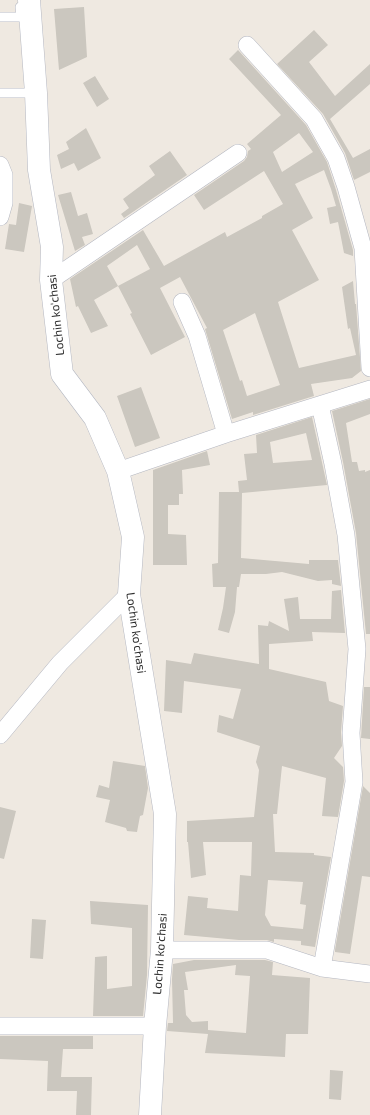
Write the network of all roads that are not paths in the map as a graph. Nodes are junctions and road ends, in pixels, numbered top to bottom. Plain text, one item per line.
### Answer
1 (20, 0) edge
2 (30, 0) edge
3 (0, 17) edge
4 (247, 45) dead end
5 (0, 93) edge
6 (36, 93) junction
7 (238, 153) dead end
8 (0, 165) edge
9 (0, 217) edge
10 (51, 280) junction
11 (182, 302) dead end
12 (370, 368) edge
13 (370, 389) edge
14 (320, 405) junction
15 (226, 434) junction
16 (118, 472) junction
17 (129, 594) junction
18 (0, 735) edge
19 (162, 950) junction
20 (322, 968) junction
21 (370, 974) edge
22 (0, 1026) edge
23 (155, 1026) junction
24 (150, 1115) edge

1 - 3 lane
2 - 6 street, Lochin ko'chasi
4 - 12 street
5 - 6 lane
6 - 10 street, Lochin ko'chasi
7 - 10 street
8 - 9 street
10 - 16 street, Lochin ko'chasi
11 - 15 street
13 - 14 street
14 - 15 street
14 - 20 street
15 - 16 street
16 - 17 street, Lochin ko'chasi
17 - 18 street
17 - 19 street, Lochin ko'chasi
19 - 20 street
19 - 23 street, Lochin ko'chasi
20 - 21 street
22 - 23 street
23 - 24 street, Lochin ko'chasi

